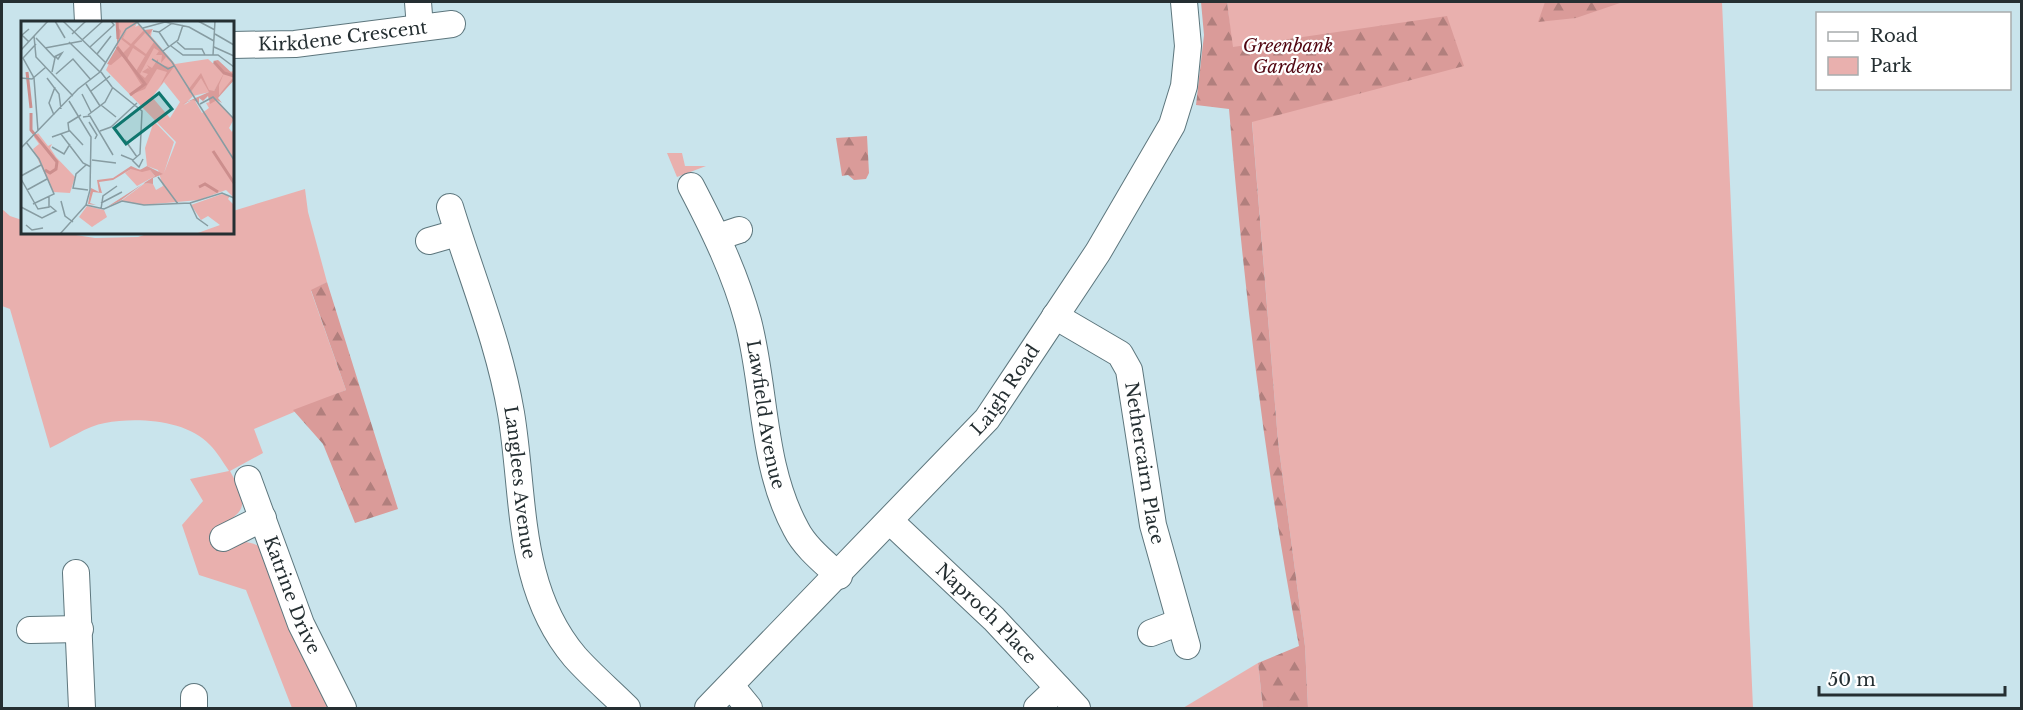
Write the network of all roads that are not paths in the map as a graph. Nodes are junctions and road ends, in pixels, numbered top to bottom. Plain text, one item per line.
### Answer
1 (87, 2) edge
2 (418, 2) edge
3 (1184, 2) edge
4 (88, 21) edge
5 (452, 24) dead end
6 (420, 28) junction
7 (234, 45) edge
8 (691, 186) dead end
9 (450, 207) dead end
10 (458, 233) junction
11 (429, 241) dead end
12 (1055, 316) junction
13 (248, 479) dead end
14 (264, 518) junction
15 (891, 522) junction
16 (223, 538) dead end
17 (76, 573) dead end
18 (839, 576) junction
19 (80, 629) junction
20 (30, 630) dead end
21 (1151, 633) dead end
22 (731, 686) junction
23 (1058, 688) junction
24 (82, 708) edge
25 (343, 708) edge
26 (627, 708) edge
27 (708, 708) edge
28 (749, 708) edge
29 (1037, 708) edge
30 (1077, 708) edge

1 - 4 street
2 - 6 street
3 - 12 street, Laigh Road
5 - 6 street, Kirkdene Crescent
6 - 7 street, Kirkdene Crescent
8 - 18 street, Lawfield Avenue
9 - 10 street, Langlees Avenue
10 - 11 street
10 - 26 street, Langlees Avenue
12 - 15 street, Laigh Road
12 - 21 street, Nethercairn Place
13 - 14 street, Katrine Drive
14 - 16 street
14 - 25 street, Katrine Drive
15 - 18 street, Laigh Road
15 - 23 street, Naproch Place
17 - 19 street
18 - 22 street, Laigh Road
19 - 20 street
19 - 24 street
22 - 27 street, Laigh Road
22 - 28 street
23 - 29 street
23 - 30 street, Naproch Place

